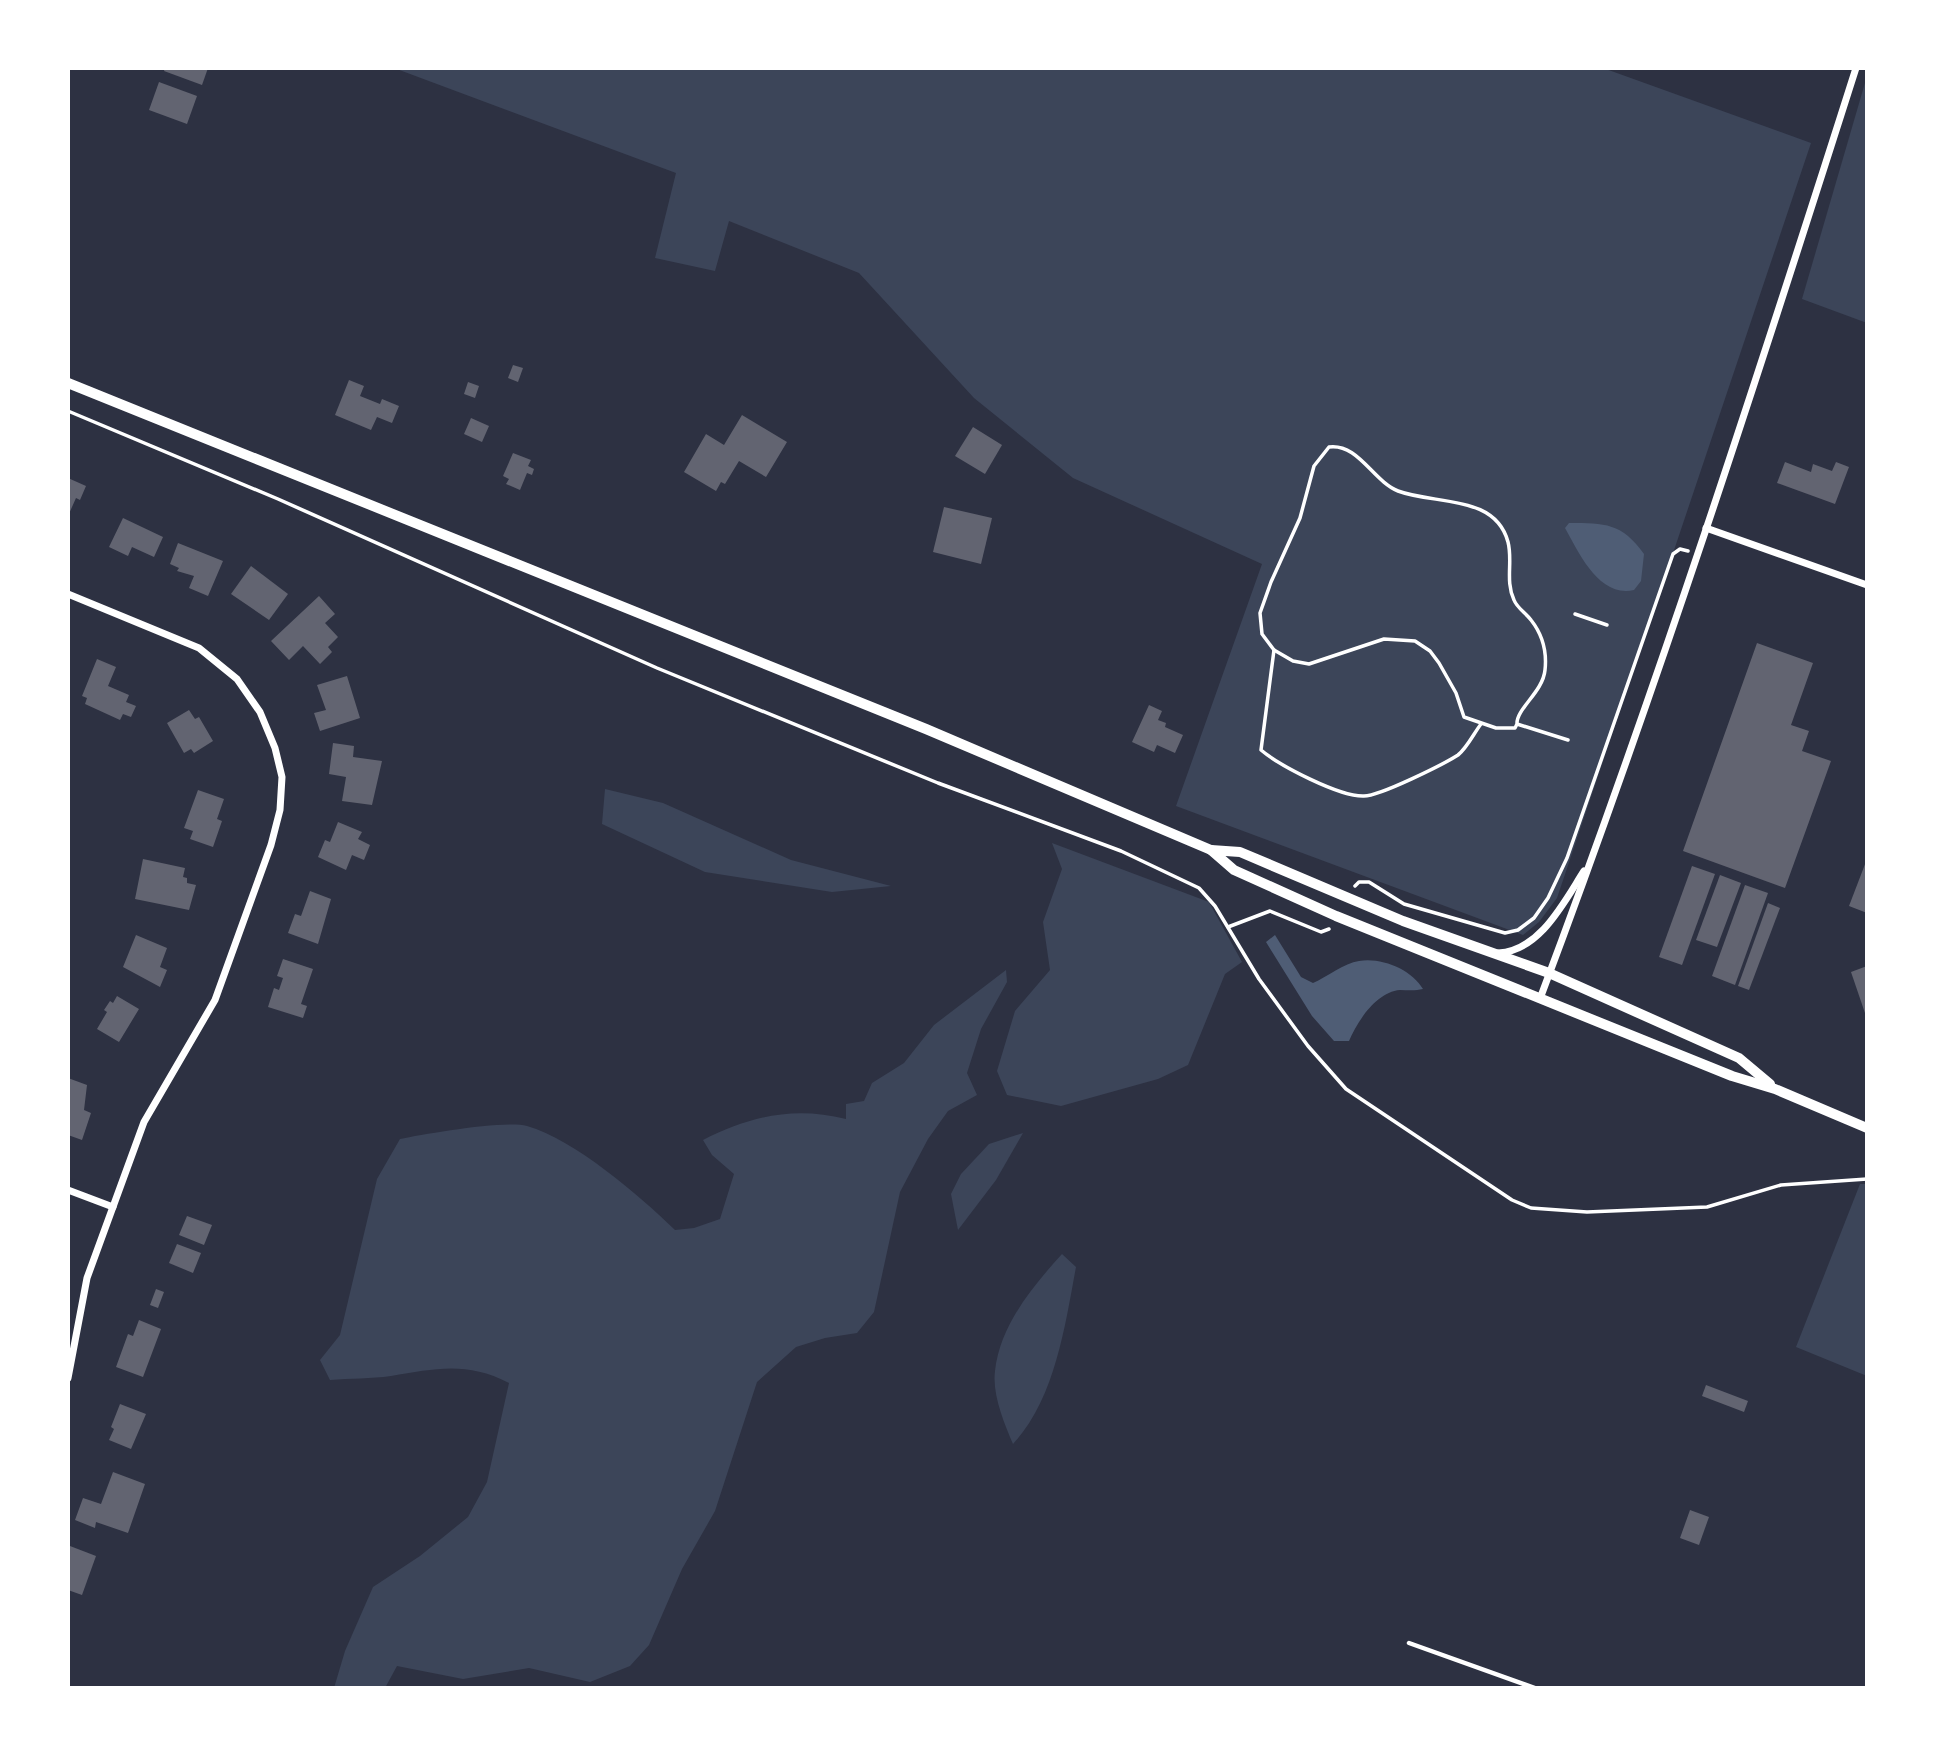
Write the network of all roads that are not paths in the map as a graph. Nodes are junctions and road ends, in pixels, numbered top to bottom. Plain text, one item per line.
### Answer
1 (1856, 68) edge
2 (68, 383) edge
3 (1706, 528) junction
4 (1867, 585) edge
5 (68, 594) edge
6 (1211, 850) junction
7 (1592, 858) junction
8 (1490, 954) junction
9 (1549, 973) junction
10 (1541, 996) junction
11 (1775, 1088) junction
12 (1867, 1128) edge
13 (68, 1190) edge
14 (113, 1207) junction
15 (68, 1378) edge
16 (1409, 1643) dead end
17 (1535, 1688) edge

1 - 3 street
2 - 6 main road
3 - 4 street
3 - 7 street
5 - 14 street
6 - 8 main road
6 - 10 main road
7 - 8 street
7 - 9 street
8 - 9 main road
9 - 10 street
9 - 11 main road
10 - 11 main road
11 - 12 main road
13 - 14 street
14 - 15 street
16 - 17 lane

